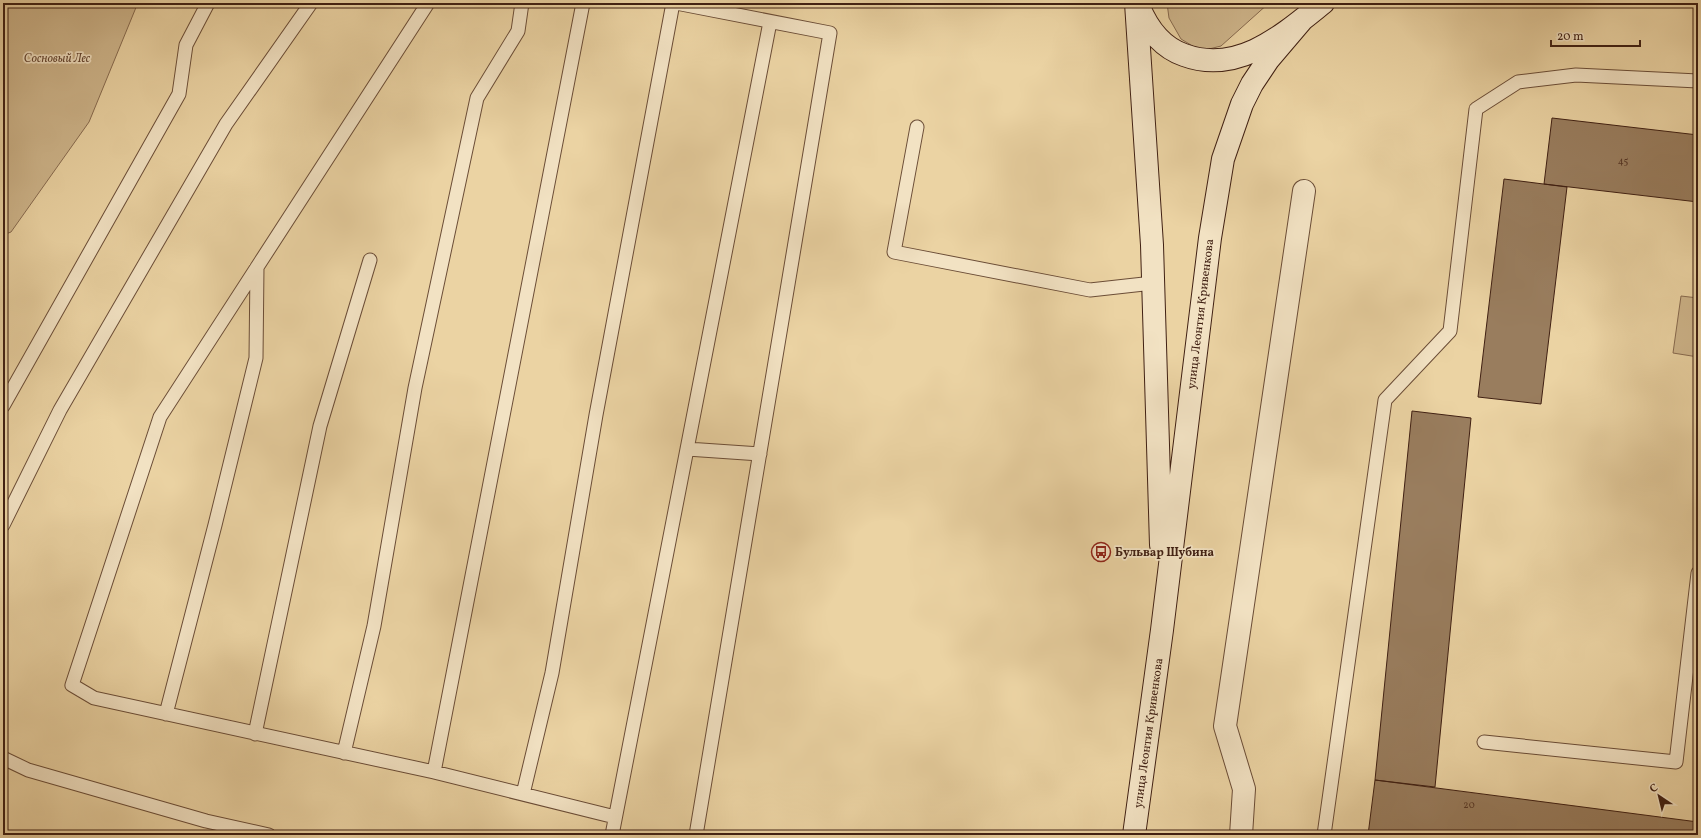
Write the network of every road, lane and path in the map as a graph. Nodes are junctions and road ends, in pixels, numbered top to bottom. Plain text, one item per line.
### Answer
1 (208, 3) edge
2 (311, 3) edge
3 (428, 3) edge
4 (522, 3) edge
5 (584, 3) edge
6 (674, 3) edge
7 (1137, 3) edge
8 (1314, 10) edge
9 (770, 22) junction
10 (1698, 81) edge
11 (917, 127) dead end
12 (1304, 191) dead end
13 (370, 260) dead end
14 (257, 267) junction
15 (1154, 283) junction
16 (3, 406) edge
17 (687, 450) junction
18 (760, 454) junction
19 (3, 525) edge
20 (1698, 573) edge
21 (1162, 630) junction
22 (166, 714) junction
23 (255, 734) junction
24 (1484, 742) dead end
25 (344, 753) junction
26 (3, 758) edge
27 (434, 772) junction
28 (523, 794) junction
29 (615, 817) junction
30 (269, 835) edge
31 (612, 835) edge
32 (696, 835) edge
33 (1134, 835) edge
34 (1241, 835) edge
35 (1324, 835) edge

1 - 16 lane
2 - 19 lane
3 - 14 lane
4 - 25 lane
5 - 27 lane
6 - 9 lane
6 - 28 lane
7 - 8 main road
7 - 15 main road, улица Леонтия Кривенкова
8 - 21 main road, улица Леонтия Кривенкова
9 - 17 lane
9 - 18 lane
10 - 35 lane
11 - 15 lane
12 - 34 main road
13 - 23 lane
14 - 22 lane
14 - 22 lane
15 - 21 main road, улица Леонтия Кривенкова
17 - 18 lane
17 - 29 lane
18 - 32 lane
20 - 24 lane
21 - 33 main road, улица Леонтия Кривенкова
22 - 23 lane
23 - 25 lane
25 - 27 lane
26 - 30 lane
27 - 28 lane
28 - 29 lane
29 - 31 lane

